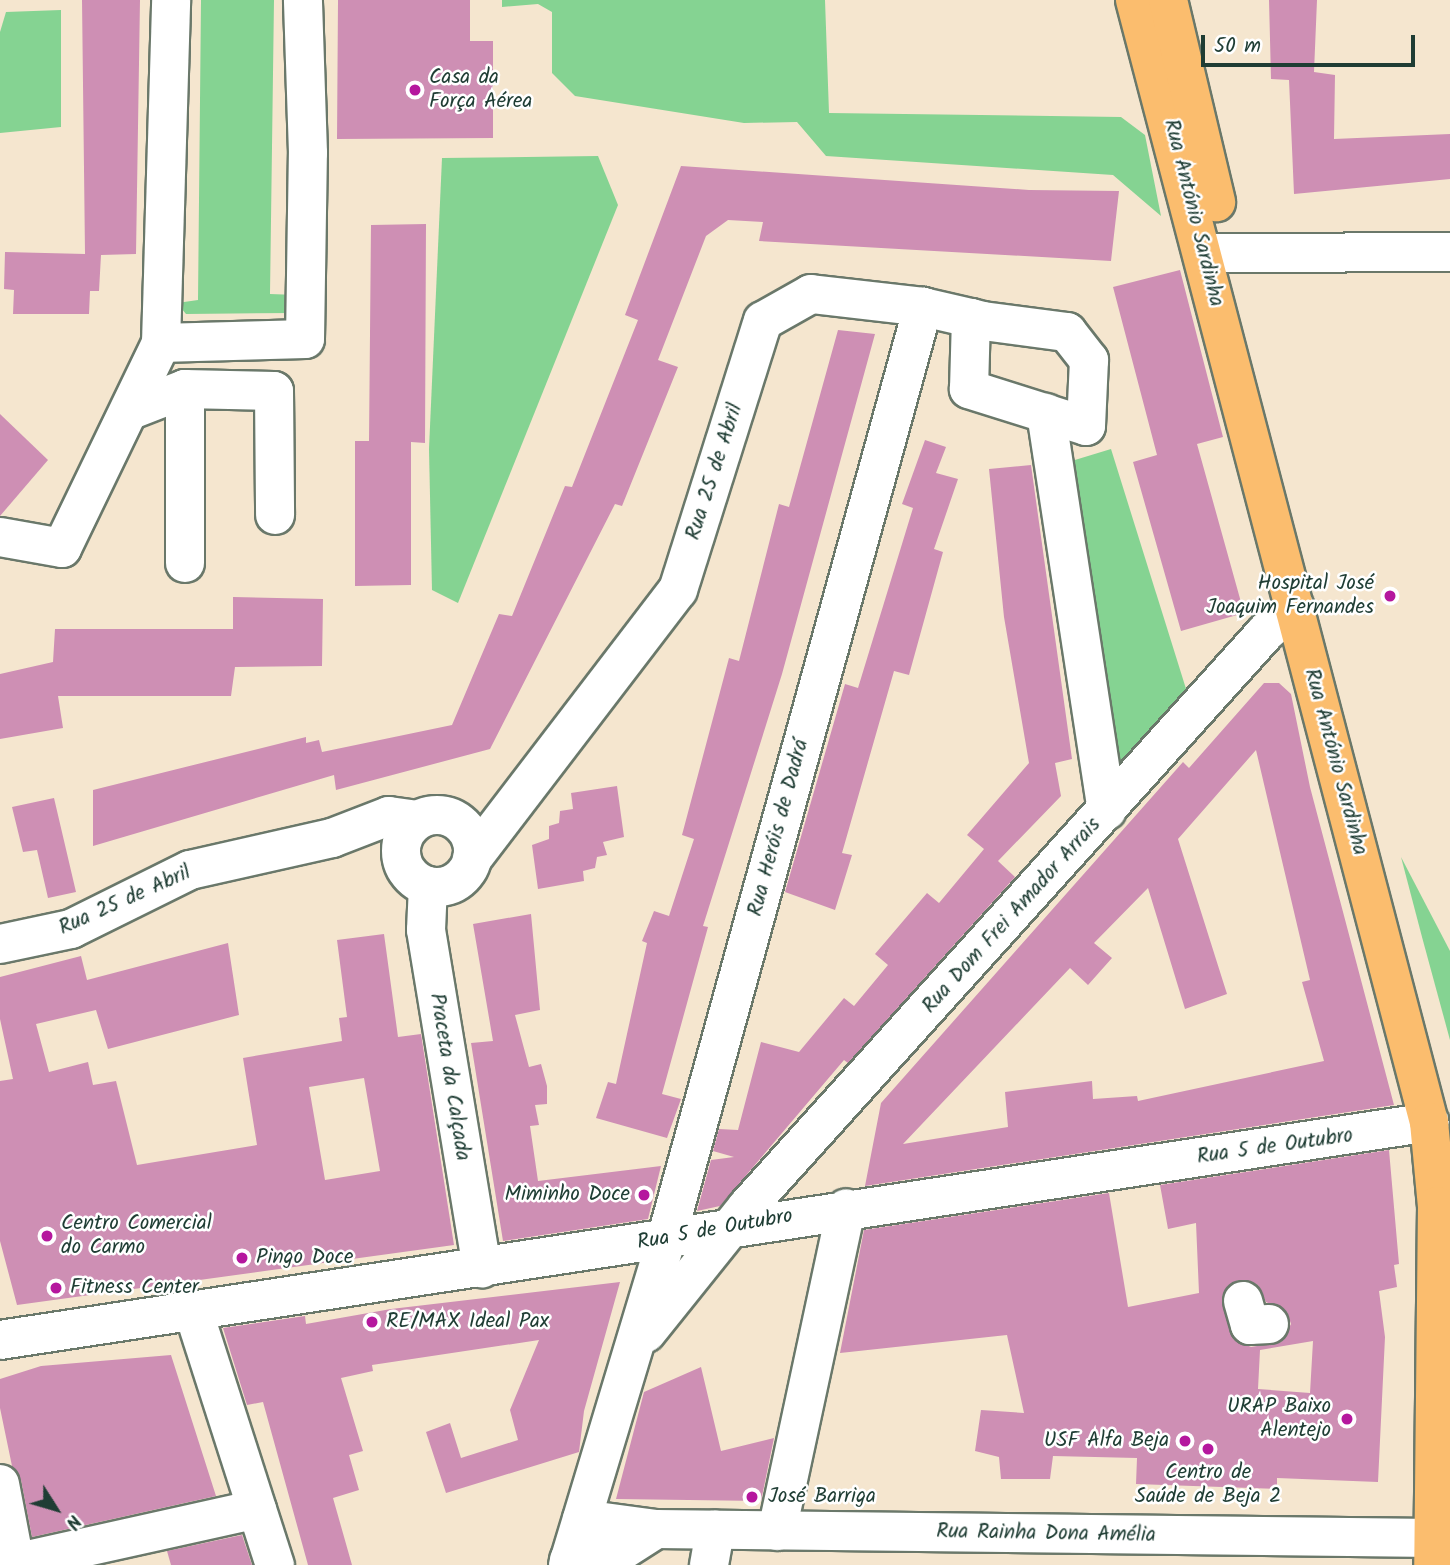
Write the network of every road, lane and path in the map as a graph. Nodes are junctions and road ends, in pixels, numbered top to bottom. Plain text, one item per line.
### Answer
1 (171, 0) edge
2 (303, 0) edge
3 (1135, 0) edge
4 (1168, 0) edge
5 (1450, 252) edge
6 (1215, 253) junction
7 (923, 307) junction
8 (971, 317) junction
9 (161, 343) junction
10 (185, 389) junction
11 (131, 410) junction
12 (1046, 413) junction
13 (275, 515) dead end
14 (0, 537) edge
15 (185, 563) dead end
16 (1295, 607) junction
17 (525, 789) junction
18 (1107, 810) junction
19 (432, 818) junction
20 (332, 838) junction
21 (472, 859) junction
22 (416, 877) junction
23 (0, 944) edge
24 (1440, 1116) edge
25 (846, 1208) junction
26 (731, 1226) junction
27 (666, 1240) junction
28 (1443, 1265) edge
29 (482, 1268) junction
30 (193, 1310) junction
31 (0, 1340) edge
32 (633, 1349) junction
33 (0, 1484) edge
34 (257, 1509) junction
35 (582, 1519) junction
36 (656, 1529) junction
37 (777, 1531) junction
38 (1442, 1537) edge
39 (712, 1548) edge
40 (115, 1555) edge
41 (569, 1563) edge
42 (10, 1564) edge
43 (275, 1565) edge

1 - 9 street
2 - 9 street
3 - 6 main road, Rua António Sardinha
4 - 6 main road, Rua António Sardinha
5 - 6 street
6 - 16 main road, Rua António Sardinha
6 - 24 main road, Rua António Sardinha
7 - 8 street, Rua 25 de Abril
7 - 17 street, Rua 25 de Abril
7 - 27 street, Rua Heróis de Dadrá
8 - 12 street, Rua 25 de Abril
8 - 12 street, Rua 25 de Abril
9 - 11 street
10 - 11 street
10 - 13 street
10 - 15 street
11 - 14 street
12 - 18 street
16 - 18 street, Rua Dom Frei Amador Arrais
16 - 24 main road, Rua António Sardinha
17 - 19 street, Rua 25 de Abril
17 - 21 street, Rua 25 de Abril
18 - 26 street, Rua Dom Frei Amador Arrais
19 - 20 street, Rua 25 de Abril
19 - 21 street
19 - 22 street, Praceta da Calçada
20 - 22 street, Rua 25 de Abril
20 - 23 street, Rua 25 de Abril
21 - 22 street
22 - 29 street, Praceta da Calçada
24 - 25 street, Rua 5 de Outubro
24 - 28 main road, Rua António Sardinha
25 - 26 street, Rua 5 de Outubro
25 - 37 street
26 - 27 street, Rua 5 de Outubro
26 - 32 street, Rua Dom Frei Amador Arrais
27 - 29 street, Rua 5 de Outubro
27 - 32 street, Rua Heróis de Dadrá
28 - 38 main road, Rua António Sardinha
29 - 30 street, Rua 5 de Outubro
30 - 31 street, Rua 5 de Outubro
30 - 34 street
32 - 35 street, Rua Heróis de Dadrá
33 - 42 street
34 - 40 street
34 - 43 street
35 - 36 street, Rua Rainha Dona Amélia
35 - 41 street, Rua Heróis de Dadrá
36 - 39 street, Rua Rainha Dona Amélia
36 - 41 street
37 - 38 street, Rua Rainha Dona Amélia
37 - 39 street, Rua Rainha Dona Amélia
40 - 42 street

